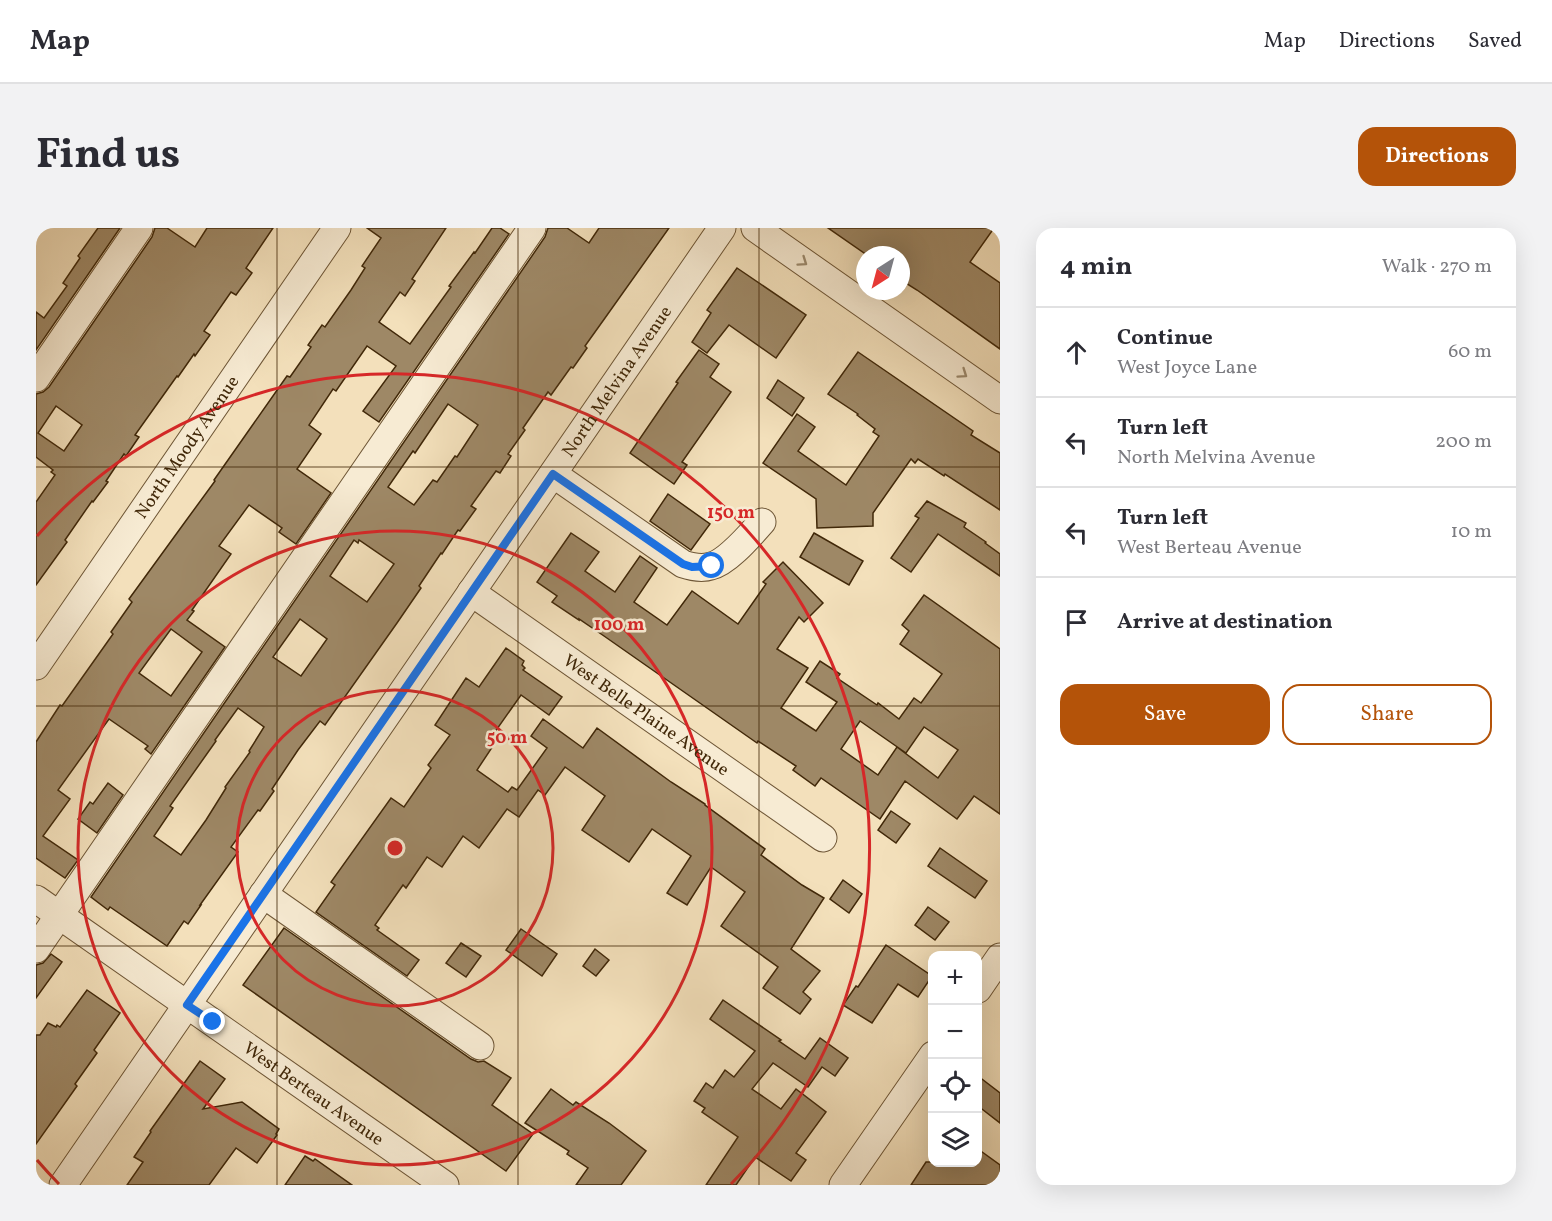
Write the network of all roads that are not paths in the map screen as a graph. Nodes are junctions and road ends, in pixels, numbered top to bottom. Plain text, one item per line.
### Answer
1 (139, 228) edge
2 (337, 228) edge
3 (532, 228) edge
4 (722, 228) edge
5 (755, 228) edge
6 (36, 378) edge
7 (1000, 400) edge
8 (553, 474) junction
9 (762, 522) dead end
10 (471, 592) junction
11 (36, 666) edge
12 (822, 838) dead end
13 (263, 894) junction
14 (36, 899) edge
15 (59, 915) junction
16 (36, 949) edge
17 (1000, 957) edge
18 (982, 983) edge
19 (187, 1005) junction
20 (480, 1046) dead end
21 (930, 1059) edge
22 (63, 1185) edge
23 (445, 1185) edge
24 (843, 1185) edge

1 - 6 street
2 - 11 street, North Moody Avenue
3 - 15 street
4 - 8 street, North Melvina Avenue
5 -> 7 street
8 - 9 street
8 - 10 street, North Melvina Avenue
10 - 12 street, West Belle Plaine Avenue
10 - 13 street, North Melvina Avenue
13 - 19 street, North Melvina Avenue
13 - 20 street
14 - 15 street, West Berteau Avenue
15 - 16 street
15 - 19 street, West Berteau Avenue
17 - 18 street
19 - 22 street, North Melvina Avenue
19 - 23 street, West Berteau Avenue
21 - 24 street

